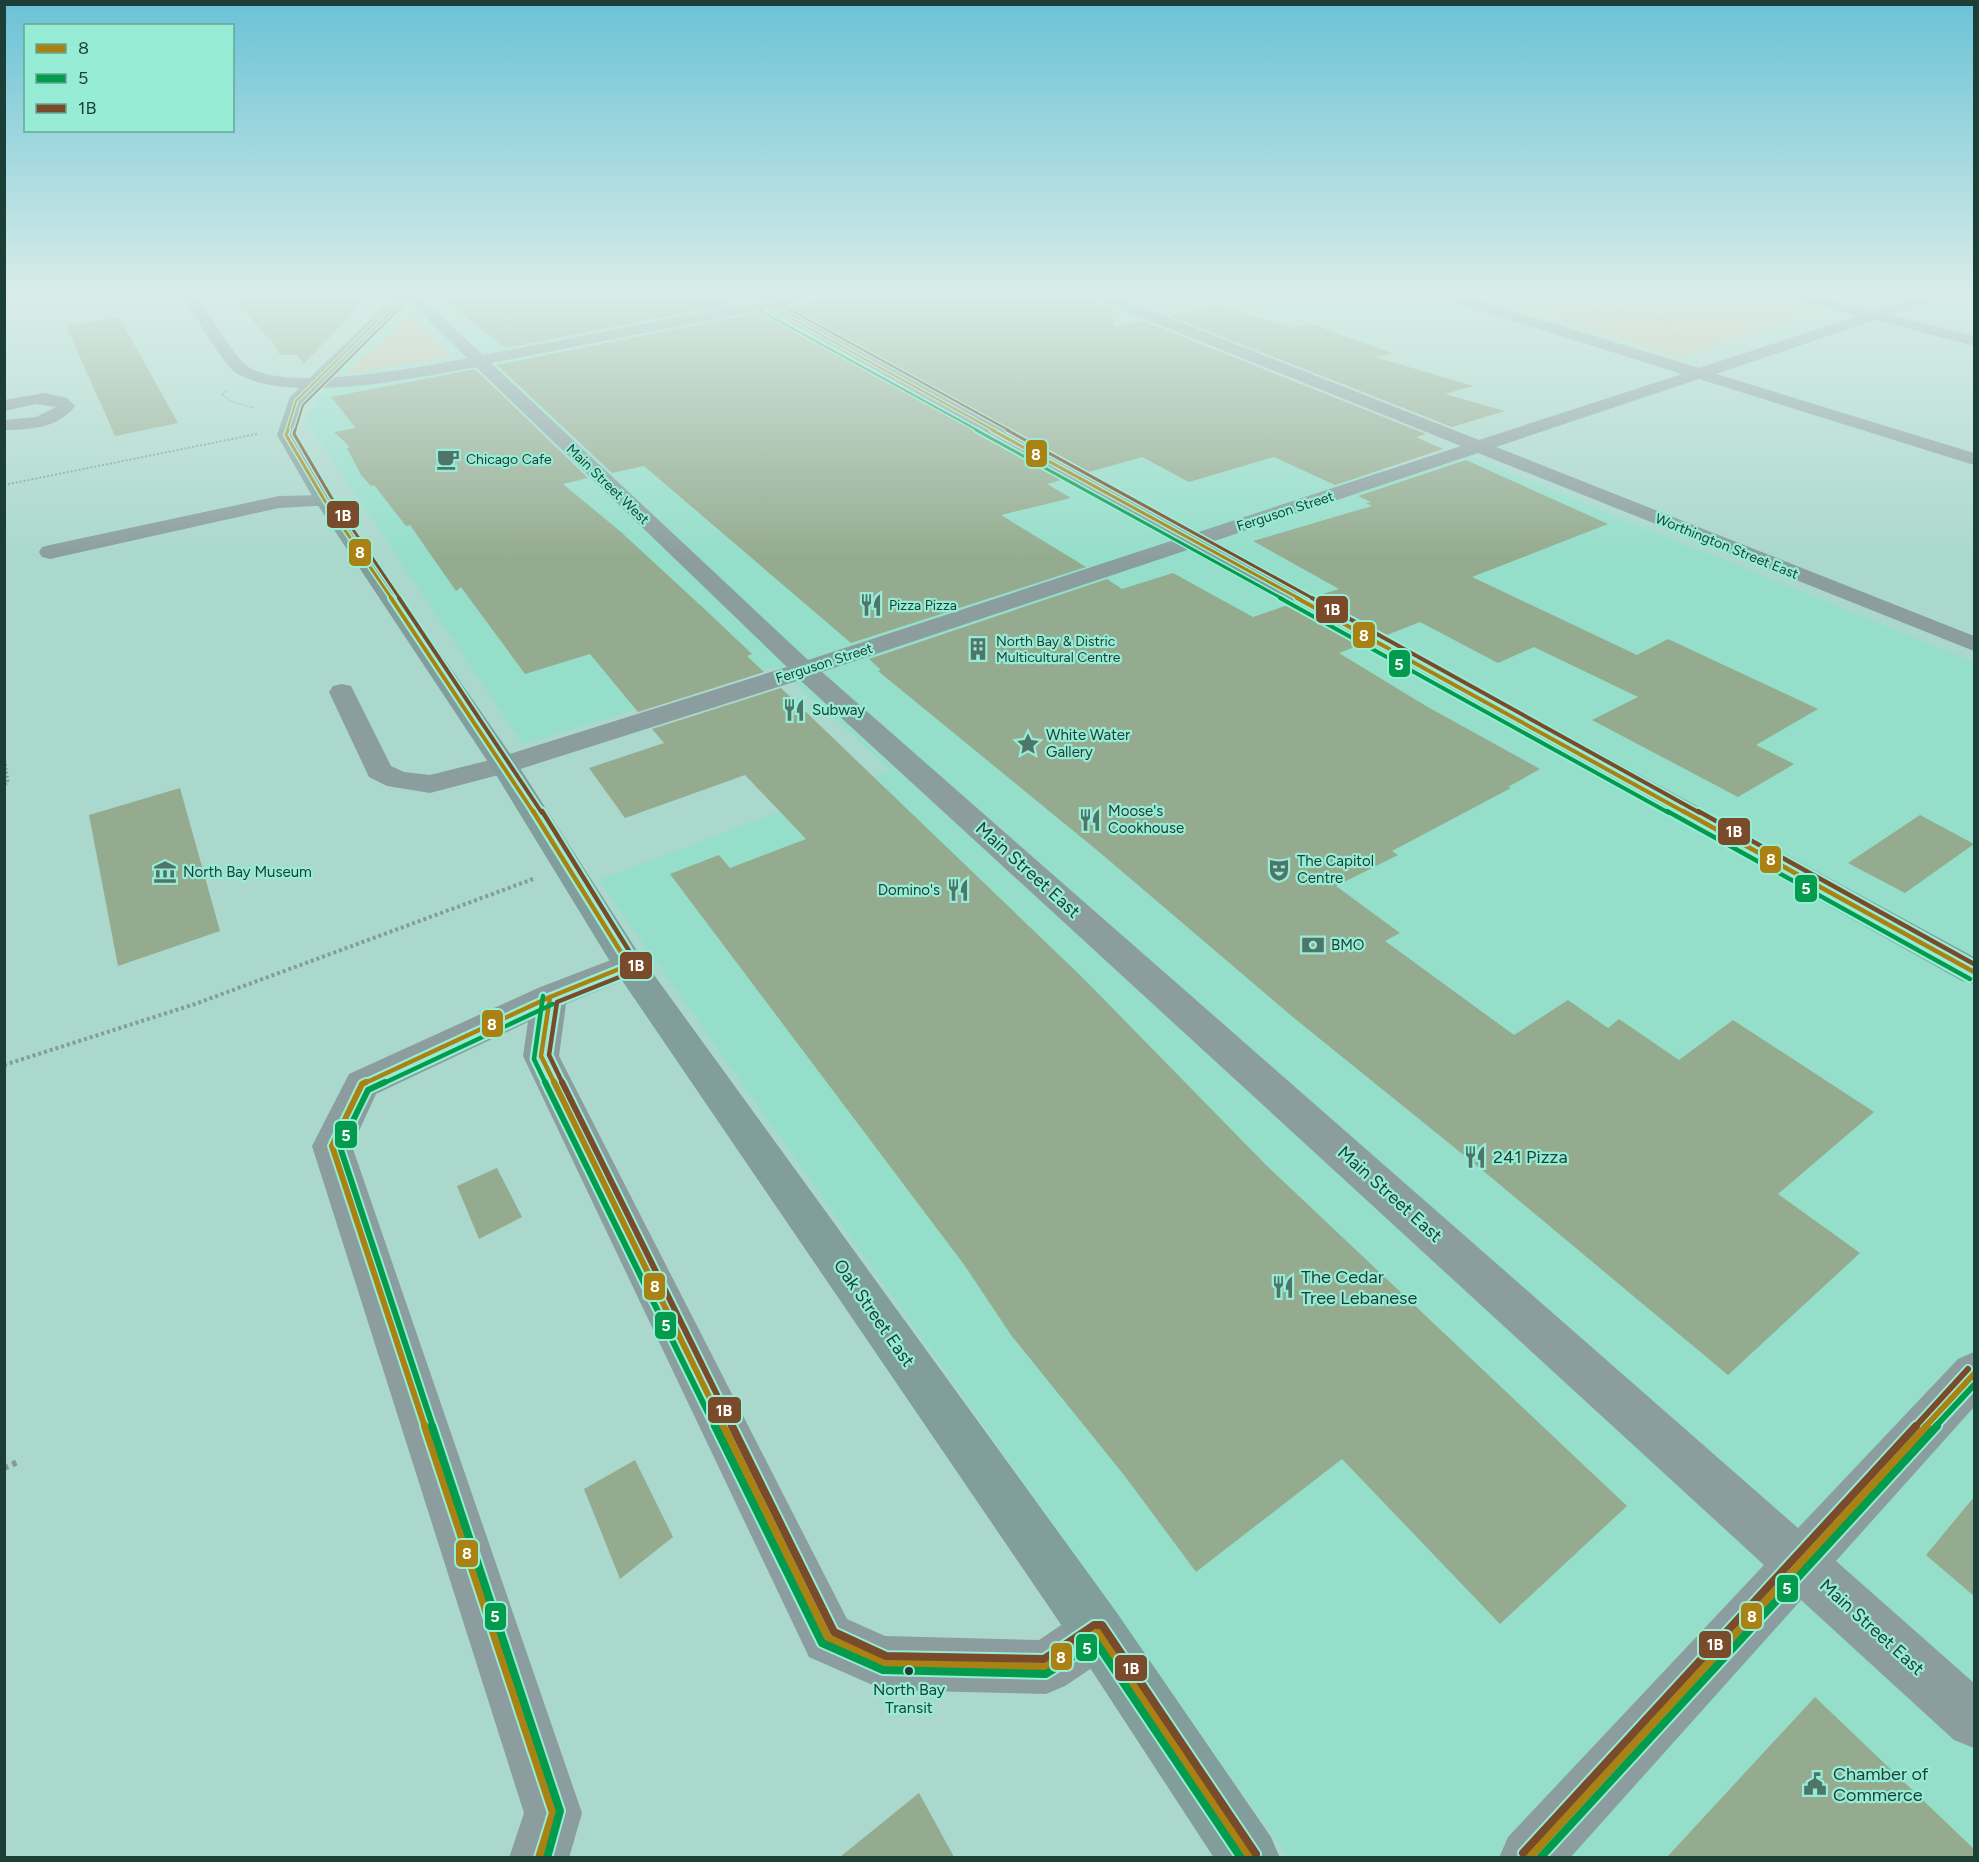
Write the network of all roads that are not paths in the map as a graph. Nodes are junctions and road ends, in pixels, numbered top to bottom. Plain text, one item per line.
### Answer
1 (311, 385) edge
2 (504, 385) edge
3 (912, 385) edge
4 (1322, 385) edge
5 (1668, 385) edge
6 (1735, 385) edge
7 (4, 406) edge
8 (4, 425) edge
9 (1480, 448) junction
10 (1974, 459) edge
11 (312, 478) junction
12 (324, 501) junction
13 (1195, 541) junction
14 (1974, 644) edge
15 (804, 670) junction
16 (342, 692) dead end
17 (504, 765) junction
18 (629, 965) junction
19 (1974, 972) edge
20 (550, 997) junction
21 (1974, 1374) edge
22 (1802, 1563) junction
23 (1098, 1632) junction
24 (1974, 1720) edge
25 (539, 1857) edge
26 (1250, 1857) edge
27 (1528, 1857) edge

1 - 11 main road, Oak Street East
2 - 15 street, Main Street West
3 - 13 main road
4 - 9 street, Worthington Street East
5 - 9 street, Ferguson Street
6 - 10 street
7 - 8 street
9 - 13 street, Ferguson Street
9 - 14 street, Worthington Street East
11 - 12 main road, Oak Street East
11 - 12 street
12 - 17 main road, Oak Street East
13 - 15 street, Ferguson Street
13 - 19 main road
15 - 17 street, Ferguson Street
15 - 22 street, Main Street East
16 - 17 street, Ferguson Street
17 - 18 main road, Oak Street East
18 - 20 street
18 - 23 main road, Oak Street East
20 - 23 street
20 - 25 street
21 - 22 street
22 - 24 street, Main Street East
22 - 27 street
23 - 26 main road, Oak Street East

